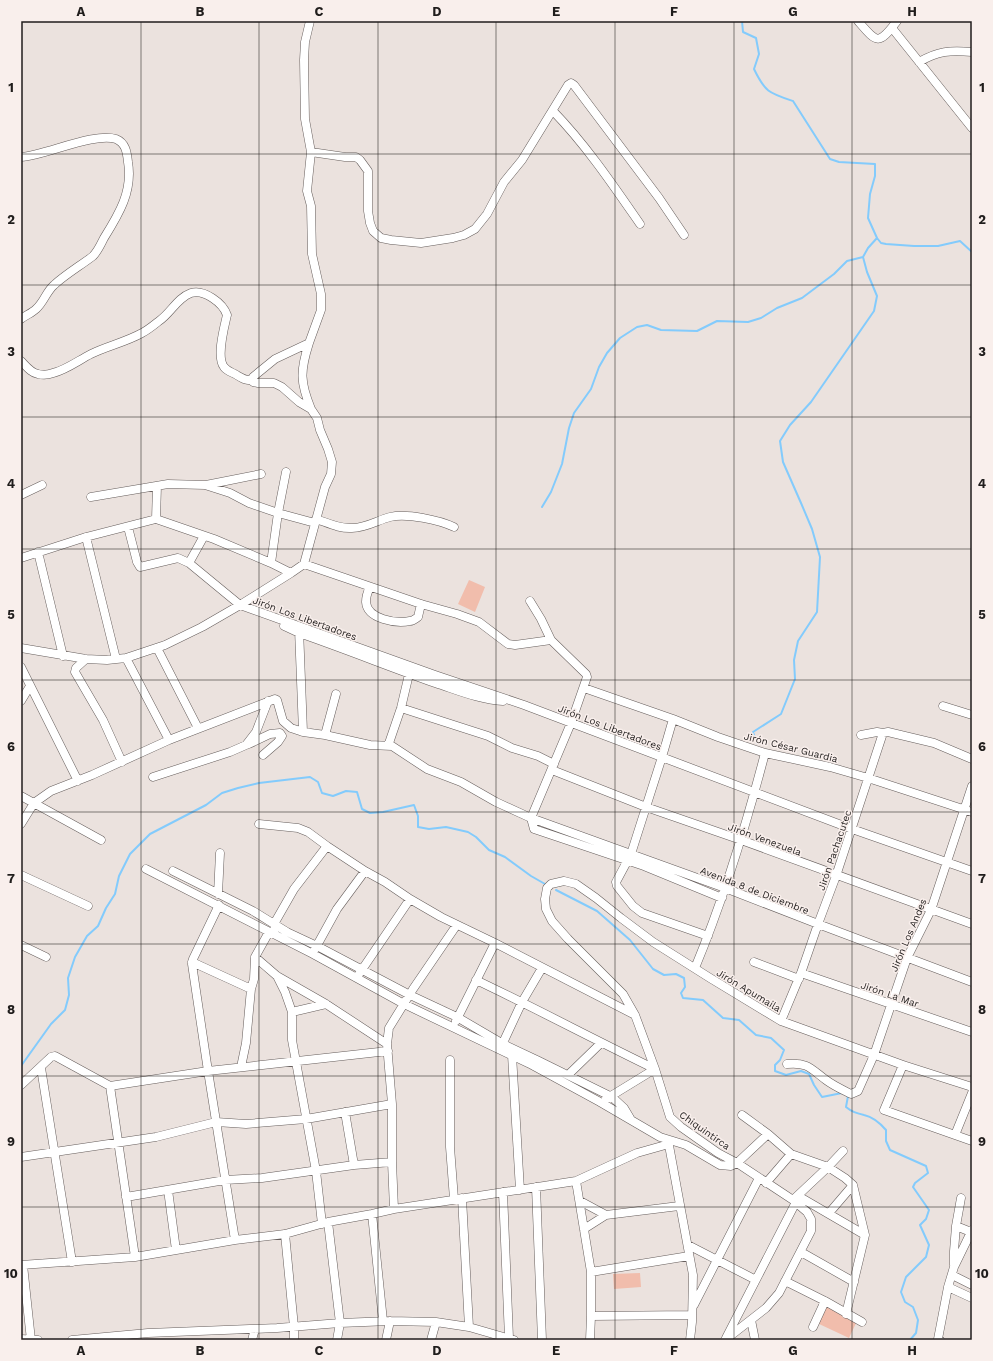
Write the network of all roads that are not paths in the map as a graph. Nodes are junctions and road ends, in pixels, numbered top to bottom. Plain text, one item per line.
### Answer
1 (310, 21) edge
2 (858, 21) edge
3 (897, 21) edge
4 (892, 28) junction
5 (972, 52) edge
6 (919, 62) junction
7 (553, 111) junction
8 (972, 128) edge
9 (311, 152) junction
10 (21, 157) edge
11 (640, 224) dead end
12 (684, 235) dead end
13 (21, 319) edge
14 (309, 343) junction
15 (21, 361) edge
16 (252, 380) junction
17 (311, 409) junction
18 (286, 472) dead end
19 (262, 474) dead end
20 (42, 485) dead end
21 (205, 485) junction
22 (156, 486) junction
23 (21, 495) edge
24 (91, 497) dead end
25 (278, 513) junction
26 (156, 519) junction
27 (316, 521) junction
28 (128, 527) junction
29 (454, 527) dead end
30 (204, 536) junction
31 (86, 537) junction
32 (38, 552) junction
33 (24, 555) edge
34 (189, 563) junction
35 (271, 563) junction
36 (304, 564) junction
37 (291, 573) junction
38 (370, 587) junction
39 (530, 602) dead end
40 (421, 604) junction
41 (240, 605) junction
42 (299, 629) junction
43 (551, 640) junction
44 (21, 648) edge
45 (157, 648) junction
46 (64, 656) junction
47 (126, 658) junction
48 (86, 659) junction
49 (116, 659) junction
50 (21, 667) edge
51 (410, 670) junction
52 (30, 686) junction
53 (584, 688) junction
54 (336, 694) dead end
55 (21, 701) edge
56 (268, 701) junction
57 (943, 706) dead end
58 (401, 708) junction
59 (972, 715) edge
60 (673, 719) junction
61 (571, 723) junction
62 (198, 728) junction
63 (303, 732) junction
64 (886, 733) junction
65 (325, 735) junction
66 (861, 735) dead end
67 (168, 740) junction
68 (246, 745) junction
69 (388, 746) junction
70 (765, 753) junction
71 (264, 755) dead end
72 (662, 757) junction
73 (972, 759) edge
74 (122, 762) junction
75 (553, 766) junction
76 (153, 777) dead end
77 (868, 778) junction
78 (78, 781) junction
79 (972, 786) edge
80 (755, 793) junction
81 (21, 796) edge
82 (34, 804) junction
83 (646, 807) junction
84 (968, 811) edge
85 (531, 818) junction
86 (21, 824) edge
87 (259, 824) dead end
88 (852, 829) junction
89 (101, 840) dead end
90 (741, 840) junction
91 (326, 846) junction
92 (220, 853) dead end
93 (629, 858) junction
94 (947, 862) junction
95 (146, 869) dead end
96 (173, 871) dead end
97 (365, 871) junction
98 (972, 871) edge
99 (21, 875) edge
100 (836, 876) junction
101 (725, 888) junction
102 (218, 894) junction
103 (722, 898) junction
104 (410, 899) junction
105 (544, 899) joint
106 (219, 905) junction
107 (88, 906) dead end
108 (931, 910) junction
109 (274, 924) junction
110 (818, 924) junction
111 (972, 924) edge
112 (456, 926) junction
113 (269, 932) junction
114 (708, 936) junction
115 (278, 937) junction
116 (495, 943) junction
117 (21, 945) edge
118 (317, 946) junction
119 (313, 954) junction
120 (46, 957) dead end
121 (255, 957) junction
122 (907, 958) junction
123 (192, 962) junction
124 (754, 962) dead end
125 (542, 968) junction
126 (695, 968) junction
127 (362, 970) junction
128 (277, 976) junction
129 (800, 976) junction
130 (357, 978) junction
131 (476, 980) junction
132 (972, 982) edge
133 (251, 989) junction
134 (410, 995) junction
135 (522, 1002) junction
136 (326, 1004) junction
137 (404, 1004) junction
138 (892, 1006) junction
139 (292, 1012) junction
140 (635, 1015) junction
141 (457, 1017) junction
142 (781, 1021) junction
143 (452, 1027) junction
144 (972, 1032) edge
145 (601, 1043) junction
146 (387, 1047) junction
147 (502, 1047) junction
148 (512, 1055) junction
149 (874, 1055) junction
150 (450, 1060) dead end
151 (296, 1061) junction
152 (534, 1063) junction
153 (787, 1064) dead end
154 (903, 1065) junction
155 (241, 1067) junction
156 (41, 1068) junction
157 (655, 1069) junction
158 (208, 1071) junction
159 (568, 1075) junction
160 (21, 1085) edge
161 (110, 1086) junction
162 (972, 1088) edge
163 (972, 1093) edge
164 (610, 1096) junction
165 (600, 1102) junction
166 (392, 1104) junction
167 (345, 1112) junction
168 (742, 1115) dead end
169 (306, 1119) junction
170 (630, 1119) junction
171 (216, 1122) junction
172 (768, 1134) junction
173 (956, 1135) junction
174 (972, 1141) edge
175 (668, 1142) junction
176 (118, 1143) junction
177 (54, 1151) junction
178 (843, 1151) dead end
179 (791, 1154) junction
180 (21, 1157) edge
181 (392, 1162) junction
182 (738, 1163) junction
183 (354, 1165) junction
184 (828, 1167) junction
185 (316, 1171) junction
186 (759, 1178) junction
187 (226, 1180) junction
188 (576, 1181) junction
189 (766, 1183) junction
190 (853, 1185) junction
191 (536, 1187) junction
192 (168, 1190) junction
193 (520, 1190) junction
194 (503, 1192) junction
195 (126, 1197) junction
196 (458, 1198) junction
197 (961, 1198) dead end
198 (795, 1199) junction
199 (580, 1201) junction
200 (680, 1206) junction
201 (394, 1209) junction
202 (829, 1213) junction
203 (372, 1214) junction
204 (606, 1215) junction
205 (325, 1223) junction
206 (956, 1226) junction
207 (584, 1229) junction
208 (971, 1231) edge
209 (284, 1234) junction
210 (865, 1235) junction
211 (235, 1240) junction
212 (688, 1245) junction
213 (176, 1250) junction
214 (801, 1252) junction
215 (689, 1256) junction
216 (134, 1257) junction
217 (717, 1260) junction
218 (72, 1262) junction
219 (22, 1265) edge
220 (953, 1271) junction
221 (591, 1272) junction
222 (756, 1280) junction
223 (785, 1281) junction
224 (854, 1282) junction
225 (972, 1284) edge
226 (948, 1287) junction
227 (972, 1298) edge
228 (825, 1301) junction
229 (692, 1312) junction
230 (846, 1314) junction
231 (591, 1316) junction
232 (751, 1320) junction
233 (387, 1321) junction
234 (436, 1322) junction
235 (862, 1322) dead end
236 (340, 1323) junction
237 (294, 1327) junction
238 (469, 1327) junction
239 (812, 1327) dead end
240 (255, 1329) junction
241 (484, 1331) junction
242 (148, 1337) edge
243 (21, 1339) edge
244 (512, 1339) edge
245 (30, 1340) edge
246 (38, 1340) edge
247 (72, 1340) edge
248 (252, 1340) edge
249 (294, 1340) edge
250 (337, 1340) edge
251 (386, 1340) edge
252 (431, 1340) edge
253 (481, 1340) edge
254 (542, 1340) edge
255 (590, 1340) edge
256 (690, 1340) edge
257 (725, 1340) edge
258 (755, 1340) edge
259 (938, 1340) edge

1 - 9 street
2 - 4 street
3 - 4 street
4 - 6 street
5 - 6 street
6 - 8 street
7 - 9 street
7 - 11 street
7 - 12 street
9 - 14 street
10 - 13 street
14 - 16 street
14 - 17 street
15 - 16 street
16 - 17 street
17 - 27 street
18 - 25 street
19 - 21 street
20 - 23 street
21 - 22 street
21 - 25 street
22 - 24 street
22 - 26 street
25 - 27 street
25 - 35 street
26 - 28 street
26 - 30 street
27 - 29 street
27 - 36 street
28 - 31 street
28 - 34 street
30 - 34 street
30 - 35 street
31 - 32 street
31 - 49 street
32 - 33 street
32 - 46 street
34 - 41 street, Jirón Los Libertadores
35 - 37 street
36 - 37 street
36 - 38 street
37 - 41 street
38 - 40 street
38 - 40 street
39 - 43 street
40 - 43 street
41 - 42 street, Jirón Los Libertadores
41 - 45 street
42 - 51 street, Jirón Los Libertadores
42 - 63 street
43 - 53 street
44 - 46 street
45 - 47 street
45 - 62 street
46 - 48 street
47 - 49 street
47 - 67 street
48 - 49 street
48 - 74 street
50 - 52 street
51 - 58 street
51 - 61 street, Jirón Los Libertadores
52 - 55 street
52 - 78 street
53 - 60 street, Jirón César Guardia
53 - 61 street
54 - 65 street
56 - 62 street
56 - 63 street
56 - 68 street
57 - 59 street
58 - 69 street
58 - 75 street, Jirón Venezuela
60 - 70 street, Jirón César Guardia
60 - 72 street
61 - 72 street, Jirón Los Libertadores
61 - 75 street
62 - 67 street
63 - 65 street
64 - 66 street
64 - 73 street
64 - 77 street, Jirón Pachacutec
65 - 69 street
67 - 74 street
68 - 71 street
68 - 76 street
69 - 85 street, Avenida 8 de Diciembre
70 - 77 street, Jirón César Guardia
70 - 80 street
72 - 80 street, Jirón Los Libertadores
72 - 83 street
74 - 78 street
75 - 83 street, Jirón Venezuela
75 - 85 street
77 - 84 street, Jirón César Guardia
77 - 88 street, Jirón Pachacutec
78 - 82 street
79 - 84 street, Jirón Los Andes
80 - 88 street, Jirón Los Libertadores
80 - 90 street
81 - 82 street
82 - 86 street
82 - 89 street
83 - 90 street, Jirón Venezuela
83 - 93 street
84 - 94 street, Jirón Los Andes
85 - 93 street, Avenida 8 de Diciembre
87 - 91 street
88 - 94 street, Jirón Los Libertadores
88 - 100 street, Jirón Pachacutec
90 - 100 street, Jirón Venezuela
90 - 101 street
91 - 97 street
91 - 109 street
92 - 102 street
93 - 101 street, Avenida 8 de Diciembre
93 - 103 street
93 - 114 street
94 - 98 street, Jirón Los Libertadores
94 - 108 street, Jirón Los Andes
95 - 106 street
96 - 102 street
97 - 104 street
97 - 118 street
99 - 107 street
100 - 108 street, Jirón Venezuela
100 - 110 street, Jirón Pachacutec
101 - 103 street
101 - 110 street, Avenida 8 de Diciembre
102 - 109 street
103 - 114 street
104 - 112 street
104 - 127 street
105 - 126 street, Jirón Apumaila
105 - 140 street, Chiquintirca
106 - 113 street
106 - 123 street
108 - 111 street, Jirón Venezuela
108 - 122 street, Jirón Los Andes
109 - 115 street
109 - 118 street
110 - 122 street, Avenida 8 de Diciembre
110 - 129 street, Jirón Pachacutec
112 - 116 street
112 - 134 street
113 - 115 street
113 - 121 street
114 - 126 street
115 - 119 street
116 - 125 street
116 - 131 street
117 - 120 street
118 - 119 street
118 - 127 street
119 - 130 street
121 - 128 street
121 - 133 street
122 - 132 street, Avenida 8 de Diciembre
122 - 138 street, Jirón Los Andes
123 - 133 street
123 - 158 street
124 - 129 street, Jirón La Mar
125 - 135 street
125 - 140 street
126 - 142 street, Jirón Apumaila
127 - 130 street
127 - 134 street
128 - 136 street
128 - 139 street
129 - 138 street, Jirón La Mar
129 - 142 street, Jirón Pachacutec
130 - 137 street
131 - 135 street
131 - 141 street
133 - 155 street
134 - 137 street
134 - 141 street
135 - 145 street
135 - 147 street
136 - 139 street
136 - 146 street
137 - 143 street
137 - 146 street
138 - 144 street, Jirón La Mar
138 - 149 street, Jirón Los Andes
139 - 151 street
140 - 157 street, Chiquintirca
141 - 143 street
141 - 147 street
142 - 149 street, Jirón Apumaila
143 - 147 street
145 - 157 street
145 - 159 street
146 - 151 street
146 - 166 street
147 - 148 street
147 - 152 street
148 - 152 street
148 - 193 street
149 - 153 street, Jirón Los Andes
149 - 154 street, Jirón Apumaila
150 - 196 street
151 - 155 street
151 - 169 street
152 - 159 street
152 - 165 street
154 - 162 street, Jirón Apumaila
154 - 173 street
155 - 158 street
156 - 160 street
156 - 161 street
156 - 177 street
157 - 164 street
157 - 182 street, Chiquintirca
158 - 161 street
158 - 171 street
159 - 164 street
161 - 176 street
163 - 173 street
164 - 165 street
164 - 170 street
165 - 170 street
166 - 167 street
166 - 181 street
167 - 169 street
167 - 183 street
168 - 172 street
169 - 171 street
169 - 185 street
170 - 175 street
171 - 176 street
171 - 187 street
172 - 179 street
172 - 182 street
173 - 174 street
175 - 182 street
175 - 188 street
175 - 200 street
176 - 177 street
176 - 195 street
177 - 180 street
177 - 218 street
178 - 184 street
179 - 184 street
179 - 189 street
181 - 183 street
181 - 201 street
182 - 186 street, Chiquintirca
183 - 185 street
184 - 190 street
184 - 198 street
185 - 187 street
185 - 205 street
186 - 189 street, Chiquintirca
186 - 217 street
187 - 192 street
187 - 211 street
188 - 191 street
188 - 199 street
189 - 198 street, Chiquintirca
190 - 202 street
190 - 210 street
191 - 193 street
191 - 254 street
192 - 195 street
192 - 213 street
193 - 194 street
194 - 196 street
194 - 244 street
195 - 216 street
196 - 201 street
196 - 238 street
197 - 206 street
198 - 202 street
198 - 214 street, Chiquintirca
198 - 222 street
199 - 204 street
199 - 207 street
200 - 204 street
200 - 212 street
201 - 203 street
202 - 210 street
203 - 205 street
203 - 233 street
204 - 207 street
205 - 209 street
205 - 236 street
206 - 208 street
206 - 220 street
207 - 221 street
208 - 220 street
209 - 211 street
209 - 237 street
210 - 224 street
211 - 213 street
212 - 215 street
212 - 217 street
213 - 216 street
214 - 223 street, Chiquintirca
214 - 224 street
215 - 221 street
215 - 229 street
216 - 218 street
217 - 222 street
217 - 229 street
218 - 219 street
219 - 245 street
220 - 225 street
220 - 226 street
221 - 231 street
222 - 257 street
223 - 228 street
223 - 232 street, Chiquintirca
224 - 230 street
226 - 227 street
226 - 259 street
228 - 230 street
228 - 239 street
229 - 231 street
229 - 256 street
230 - 235 street
231 - 255 street
232 - 257 street, Chiquintirca
232 - 258 street
233 - 234 street
233 - 236 street
233 - 251 street
234 - 238 street
234 - 252 street
236 - 237 street
236 - 250 street
237 - 240 street
237 - 249 street
238 - 241 street
240 - 242 street
240 - 248 street
241 - 244 street
241 - 253 street
242 - 247 street
243 - 245 street
245 - 246 street

